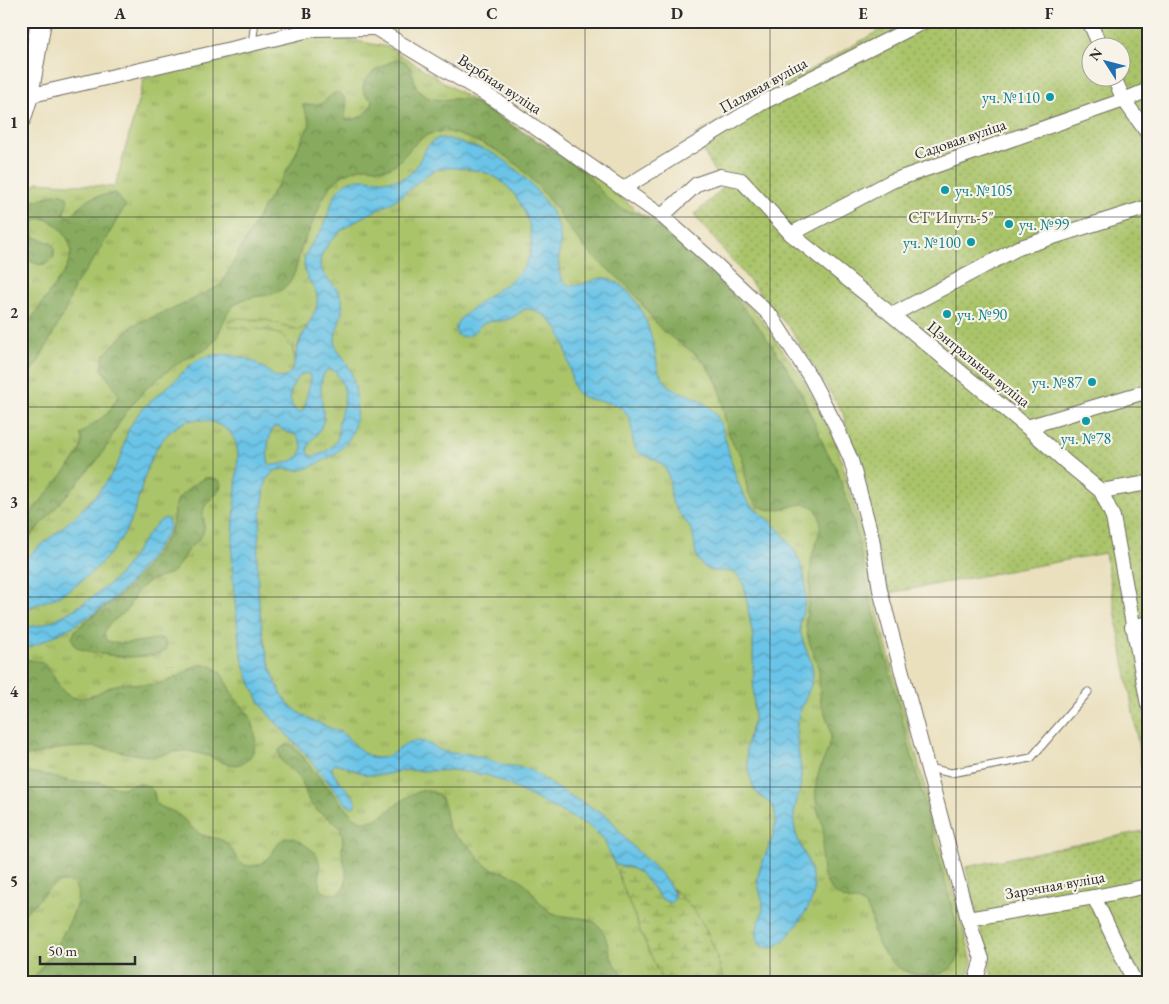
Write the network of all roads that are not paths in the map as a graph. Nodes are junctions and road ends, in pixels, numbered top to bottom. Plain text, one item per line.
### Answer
1 (41, 21) edge
2 (255, 21) edge
3 (925, 21) edge
4 (1089, 21) edge
5 (376, 24) edge
6 (1097, 38) edge
7 (252, 44) junction
8 (1119, 88) edge
9 (1148, 90) edge
10 (28, 96) junction
11 (1124, 100) junction
12 (21, 118) edge
13 (1148, 134) edge
14 (624, 188) junction
15 (1148, 207) edge
16 (662, 216) junction
17 (791, 234) junction
18 (892, 315) junction
19 (1148, 391) edge
20 (1028, 426) junction
21 (1148, 484) edge
22 (1101, 491) junction
23 (1148, 623) edge
24 (1132, 627) junction
25 (1088, 692) dead end
26 (1148, 706) edge
27 (928, 768) junction
28 (1148, 886) edge
29 (1094, 897) junction
30 (968, 919) junction
31 (975, 983) edge
32 (1135, 983) edge

1 - 10 street
2 - 7 lane
3 - 14 street, Палявая вуліца
4 - 6 street
5 - 7 street
5 - 14 street, Вербная вуліца
7 - 10 street
8 - 11 street
9 - 11 street, Садовая вуліца
10 - 12 street
11 - 13 street
11 - 17 street, Садовая вуліца
14 - 16 street, Вербная вуліца
15 - 18 street
16 - 17 street, Цэнтральная вуліца
16 - 27 street, Вербная вуліца
17 - 18 street, Цэнтральная вуліца
18 - 20 street, Цэнтральная вуліца
19 - 20 street
20 - 22 street, Цэнтральная вуліца
21 - 22 street
22 - 24 street, Цэнтральная вуліца
23 - 24 street
24 - 26 street, Цэнтральная вуліца
25 - 27 lane
27 - 30 street, Вербная вуліца
28 - 29 street, Зарэчная вуліца
29 - 30 street, Зарэчная вуліца
29 - 32 street
30 - 31 street, Вербная вуліца

